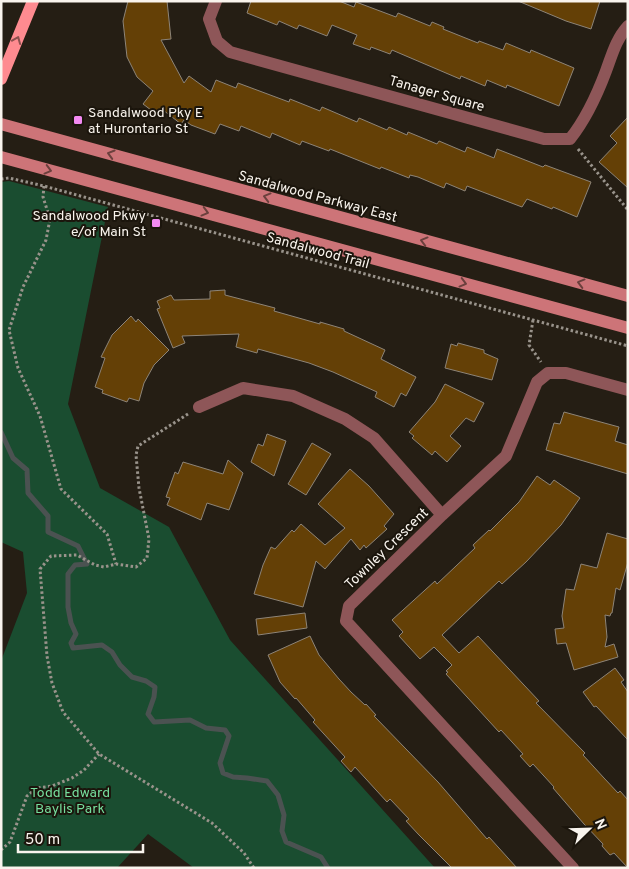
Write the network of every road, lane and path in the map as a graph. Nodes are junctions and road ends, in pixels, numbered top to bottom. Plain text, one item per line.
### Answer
1 (33, 1) edge
2 (216, 1) edge
3 (628, 26) edge
4 (1, 79) edge
5 (1, 124) edge
6 (570, 139) junction
7 (1, 157) edge
8 (1, 179) edge
9 (44, 186) junction
10 (628, 210) edge
11 (628, 296) edge
12 (533, 320) junction
13 (628, 328) edge
14 (628, 346) edge
15 (548, 373) junction
16 (628, 390) edge
17 (199, 407) joint
18 (442, 515) junction
19 (116, 564) junction
20 (99, 754) junction
21 (1, 850) edge
22 (254, 868) edge
23 (573, 868) edge

4 -> 1 main road
2 - 6 street, Tanager Square
3 - 6 street
11 -> 5 main road, Sandalwood Parkway East
6 - 10 path
7 -> 13 main road
8 - 9 path, Sandalwood Trail
9 - 12 path, Sandalwood Trail
9 - 19 path
12 - 14 path, Sandalwood Trail
12 - 15 path
15 - 16 street
15 - 18 street, Townley Crescent
17 - 18 street
17 - 19 path
18 - 23 street, Townley Crescent
19 - 20 path
20 - 21 path
20 - 22 path

